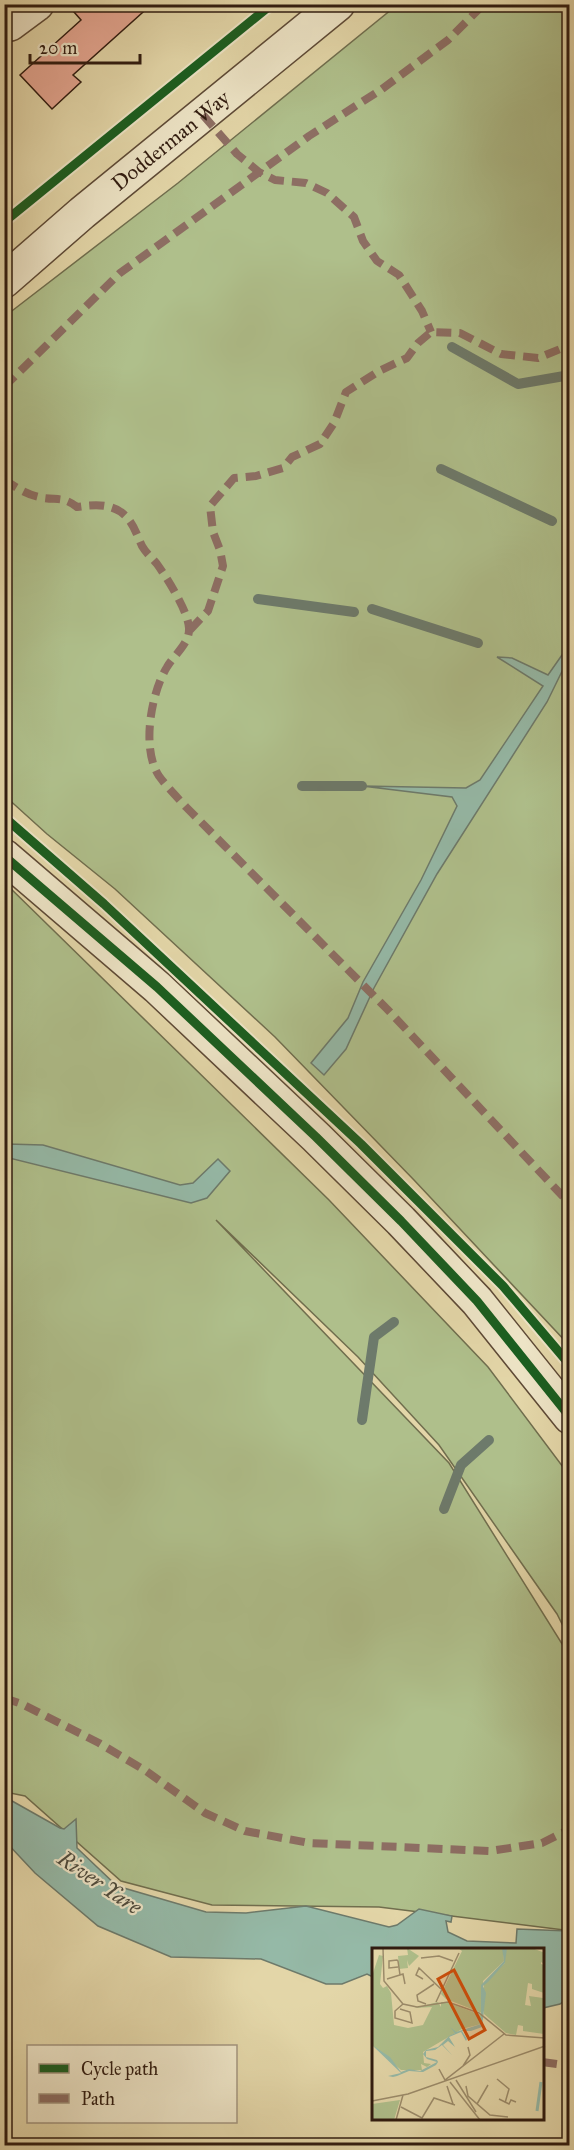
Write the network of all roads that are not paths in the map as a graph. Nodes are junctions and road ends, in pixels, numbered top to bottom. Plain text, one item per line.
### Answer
1 (38, 4) edge
2 (338, 4) edge
3 (10, 24) dead end
4 (4, 281) edge
5 (4, 856) edge
6 (570, 1417) edge

1 - 3 street
2 - 4 street, Dodderman Way
5 - 6 street

